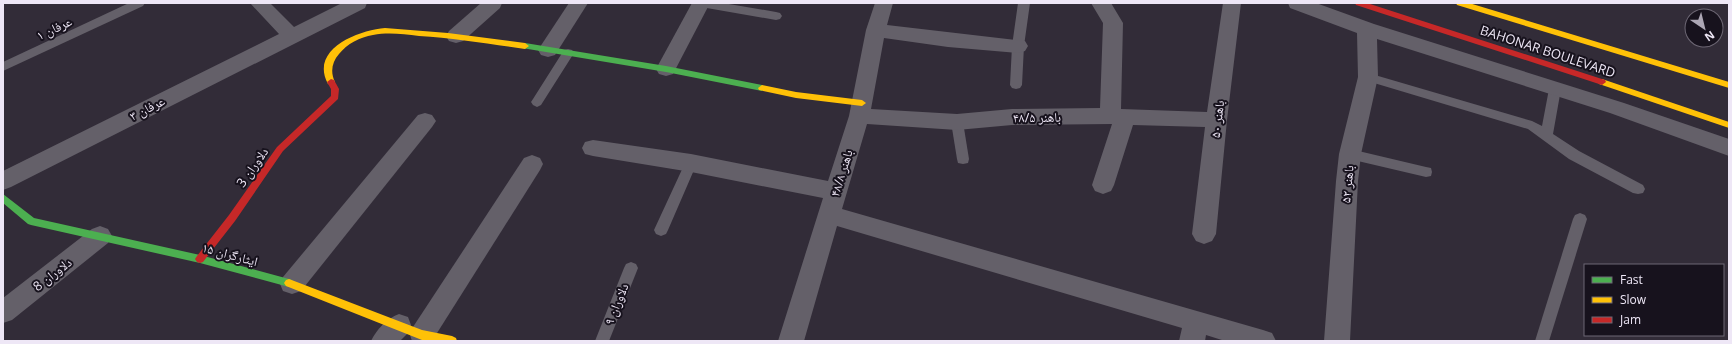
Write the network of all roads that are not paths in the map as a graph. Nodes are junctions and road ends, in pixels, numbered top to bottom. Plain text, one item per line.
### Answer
1 (139, 3) edge
2 (259, 3) edge
3 (358, 3) edge
4 (493, 3) edge
5 (579, 3) edge
6 (701, 3) edge
7 (884, 3) edge
8 (1024, 3) edge
9 (1100, 3) edge
10 (1232, 3) edge
11 (1297, 3) edge
12 (1359, 3) edge
13 (1460, 3) edge
14 (1490, 8) edge
15 (776, 16) dead end
16 (1367, 29) junction
17 (876, 30) junction
18 (292, 36) junction
19 (456, 36) junction
20 (1018, 46) junction
21 (548, 50) junction
22 (568, 53) junction
23 (3, 67) edge
24 (666, 69) junction
25 (1368, 77) junction
26 (1016, 85) dead end
27 (1729, 85) edge
28 (1555, 89) junction
29 (537, 102) dead end
30 (860, 110) junction
31 (1118, 116) junction
32 (1216, 120) junction
33 (425, 121) dead end
34 (957, 122) junction
35 (1729, 125) edge
36 (1546, 136) junction
37 (593, 148) dead end
38 (1729, 148) edge
39 (1350, 154) junction
40 (963, 159) dead end
41 (691, 163) junction
42 (532, 164) dead end
43 (1426, 172) dead end
44 (3, 181) edge
45 (1103, 185) dead end
46 (1638, 189) dead end
47 (3, 198) edge
48 (832, 202) junction
49 (1580, 219) dead end
50 (661, 230) dead end
51 (1204, 234) dead end
52 (100, 236) junction
53 (200, 259) junction
54 (631, 268) dead end
55 (292, 284) junction
56 (3, 312) edge
57 (1194, 331) edge
58 (391, 333) edge
59 (422, 335) junction
60 (452, 341) edge
61 (602, 341) edge
62 (791, 341) edge
63 (1263, 341) edge
64 (1337, 341) edge
65 (1542, 341) edge

1 - 23 lane, عرفان ۱
2 - 18 street
3 - 18 street, عرفان ۳
4 - 19 street
5 - 21 street
6 - 15 lane
6 - 24 street
7 - 17 street, باهنر ۴۸/۸
8 - 20 lane
9 - 31 street
10 - 32 street, باهنر ۵۰
11 - 16 street
12 - 35 street, BAHONAR BOULEVARD
13 - 14 street, BAHONAR BOULEVARD
14 - 27 street, BAHONAR BOULEVARD
16 - 25 street, باهنر ۵۲
16 - 28 street
17 - 20 street
17 - 30 street, باهنر ۴۸/۸
18 - 44 street, عرفان ۳
19 - 21 street
19 - 53 street, دلاوران 3
20 - 26 lane
21 - 22 street
22 - 24 street
22 - 29 lane
24 - 30 street
25 - 36 lane
25 - 39 street, باهنر ۵۲
28 - 36 lane
28 - 38 street
30 - 34 street, باهنر ۴۸/۵
30 - 48 street, باهنر ۴۸/۸
31 - 32 street, باهنر ۴۸/۵
31 - 34 street, باهنر ۴۸/۵
31 - 45 street
32 - 51 street, باهنر ۵۰
33 - 55 street
34 - 40 lane
36 - 46 lane
37 - 41 street
39 - 43 lane
39 - 64 street, باهنر ۵۲
41 - 48 street
41 - 50 lane
42 - 59 street
47 - 52 street, ایثارگران ۱۵
48 - 57 street
48 - 62 street, باهنر ۴۸/۸
49 - 65 lane
52 - 53 street, ایثارگران ۱۵
52 - 56 street, دلاوران 8
53 - 55 street, ایثارگران ۱۵
54 - 61 lane, دلاوران ۹
55 - 58 street, ایثارگران ۱۵
57 - 63 street
58 - 59 street, ایثارگران ۱۵
59 - 60 street, ایثارگران ۱۵

